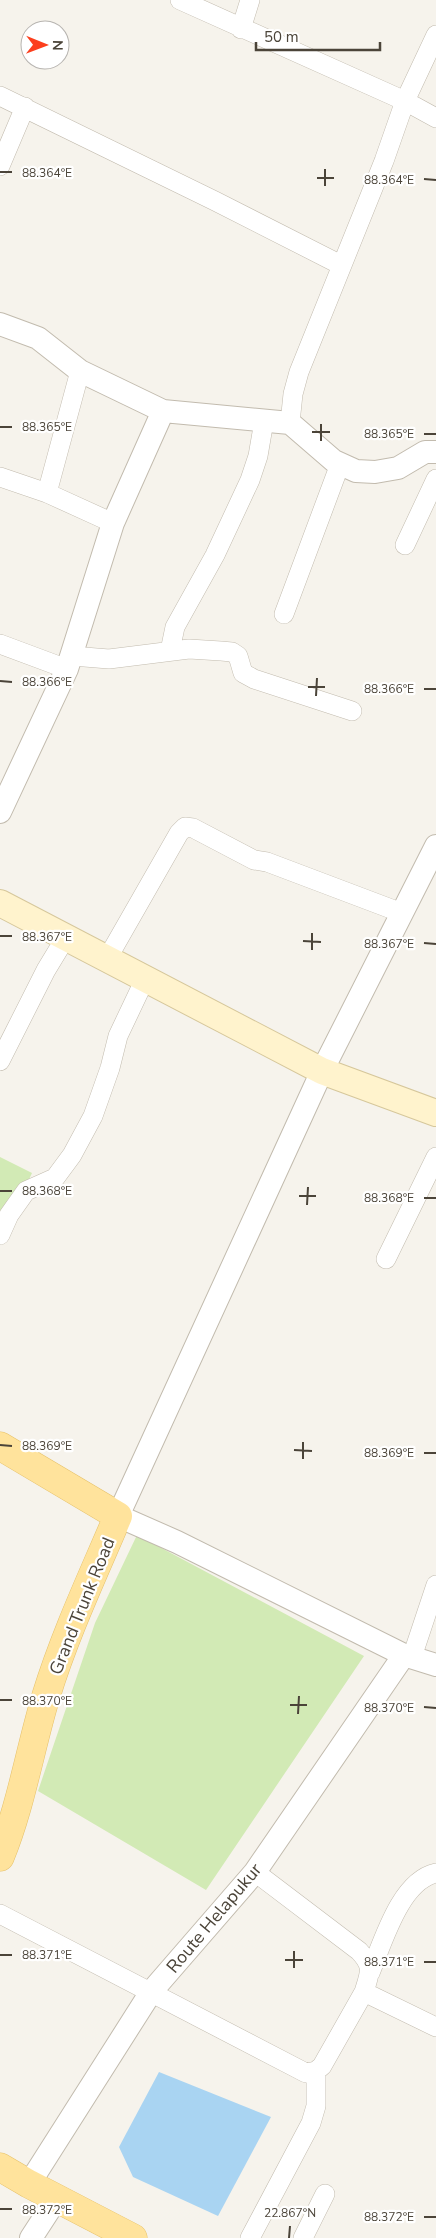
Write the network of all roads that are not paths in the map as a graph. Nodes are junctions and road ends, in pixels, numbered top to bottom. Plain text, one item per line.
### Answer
1 (180, 0) edge
2 (250, 0) edge
3 (241, 29) junction
4 (436, 35) edge
5 (0, 96) edge
6 (405, 101) junction
7 (25, 106) junction
8 (436, 118) edge
9 (0, 166) edge
10 (341, 265) junction
11 (0, 324) edge
12 (80, 371) junction
13 (163, 411) junction
14 (264, 421) junction
15 (290, 423) junction
16 (436, 452) edge
17 (340, 464) junction
18 (0, 477) edge
19 (436, 479) edge
20 (47, 493) junction
21 (113, 523) junction
22 (405, 545) dead end
23 (284, 614) dead end
24 (0, 644) edge
25 (170, 651) junction
26 (69, 663) junction
27 (352, 711) dead end
28 (0, 812) edge
29 (436, 846) edge
30 (0, 903) edge
31 (402, 913) junction
32 (66, 937) junction
33 (107, 959) junction
34 (145, 979) junction
35 (0, 1061) edge
36 (322, 1071) junction
37 (436, 1113) edge
38 (436, 1157) edge
39 (0, 1235) edge
40 (386, 1259) dead end
41 (0, 1446) edge
42 (118, 1516) junction
43 (435, 1592) edge
44 (408, 1656) junction
45 (436, 1665) edge
46 (1, 1854) edge
47 (255, 1872) junction
48 (436, 1873) edge
49 (0, 1914) edge
50 (370, 1972) junction
51 (151, 1992) junction
52 (364, 1992) junction
53 (436, 2027) edge
54 (316, 2071) junction
55 (0, 2167) edge
56 (29, 2184) junction
57 (325, 2194) dead end
58 (57, 2198) junction
59 (31, 2238) edge
60 (134, 2238) edge
61 (250, 2238) edge
62 (303, 2238) edge

1 - 3 street
2 - 3 street
3 - 6 street
4 - 6 street
5 - 7 street
6 - 8 street
6 - 10 street
7 - 9 street
7 - 10 street
10 - 15 street
11 - 12 street
12 - 13 street
12 - 20 street
13 - 14 street
13 - 21 street
14 - 15 street
14 - 25 street
15 - 17 street
16 - 17 street
17 - 23 street
18 - 20 street
19 - 22 street
20 - 21 street
21 - 26 street
24 - 26 street
25 - 26 street
25 - 27 street
26 - 28 street
29 - 31 street
30 - 32 main road
31 - 33 street
31 - 36 street
32 - 33 main road
32 - 35 street
33 - 34 main road
34 - 36 main road
34 - 39 street
36 - 37 main road
36 - 42 street
38 - 40 street
41 - 42 main road, Grand Trunk Road
42 - 44 street
42 - 46 main road, Grand Trunk Road
43 - 44 street
44 - 45 street
44 - 47 street, Route Helapukur
47 - 50 street
47 - 51 street, Route Helapukur
48 - 50 street
49 - 51 street
50 - 52 street
51 - 54 street
51 - 56 street, Route Helapukur
52 - 53 street
52 - 54 street
54 - 61 street
55 - 56 main road
56 - 58 main road
57 - 62 street
58 - 59 street
58 - 60 main road

